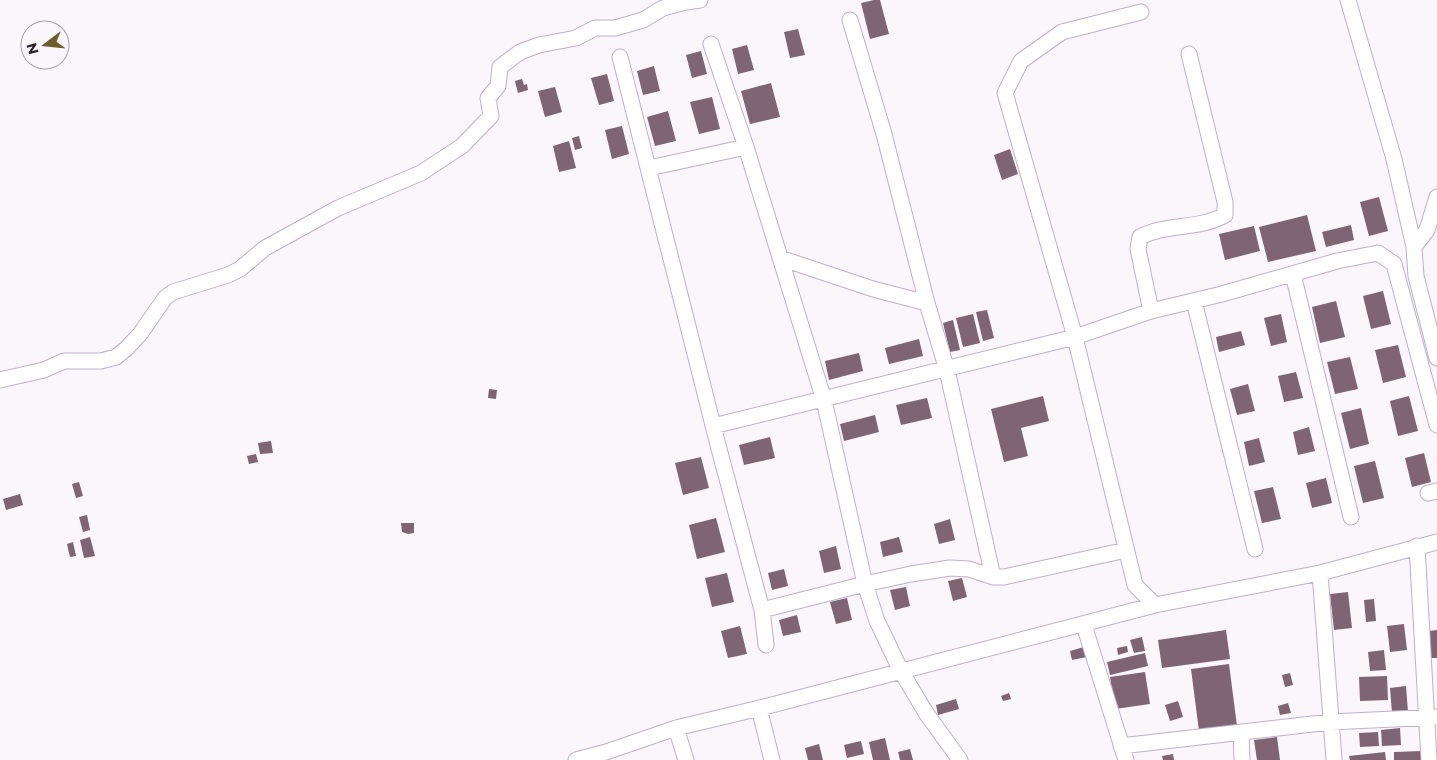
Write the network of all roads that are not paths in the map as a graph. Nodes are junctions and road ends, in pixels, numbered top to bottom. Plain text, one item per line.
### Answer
1 (700, 0) edge
2 (1348, 0) edge
3 (1141, 12) dead end
4 (850, 20) dead end
5 (711, 44) dead end
6 (1189, 54) dead end
7 (620, 57) dead end
8 (746, 147) junction
9 (649, 168) junction
10 (1437, 198) edge
11 (1414, 248) junction
12 (780, 258) junction
13 (1293, 274) junction
14 (1194, 301) junction
15 (927, 303) junction
16 (1151, 312) junction
17 (1075, 337) junction
18 (1437, 358) edge
19 (947, 370) junction
20 (0, 380) edge
21 (824, 400) junction
22 (1437, 425) edge
23 (713, 426) junction
24 (1351, 517) dead end
25 (1437, 542) edge
26 (1417, 546) junction
27 (1255, 549) dead end
28 (1126, 550) junction
29 (1320, 573) junction
30 (993, 577) junction
31 (865, 584) junction
32 (1155, 605) junction
33 (762, 610) junction
34 (1084, 625) junction
35 (766, 645) dead end
36 (901, 671) junction
37 (759, 708) junction
38 (1432, 717) edge
39 (1330, 722) junction
40 (676, 728) junction
41 (1241, 732) junction
42 (1124, 753) edge
43 (576, 760) edge
44 (686, 760) edge
45 (772, 760) edge
46 (960, 760) edge
47 (1242, 760) edge
48 (1334, 760) edge
49 (1429, 760) edge

1 - 20 street
2 - 11 street
3 - 17 street
4 - 15 street
5 - 8 street
6 - 16 street
7 - 9 street
8 - 9 street
8 - 12 street
9 - 23 street
10 - 11 street
11 - 18 street
12 - 15 street
12 - 21 street
13 - 14 street
13 - 22 street
13 - 24 street
14 - 16 street
14 - 27 street
15 - 19 street
16 - 17 street
17 - 19 street
17 - 28 street
19 - 21 street
19 - 30 street
21 - 23 street
21 - 31 street
23 - 33 street
25 - 26 street
26 - 29 street
26 - 38 street
28 - 30 street
28 - 32 street
29 - 32 street
29 - 39 street
30 - 31 street
31 - 33 street
31 - 36 street
32 - 34 street
33 - 35 street
34 - 36 street
34 - 42 street
36 - 37 street
36 - 46 street
37 - 40 street
37 - 45 street
38 - 39 street
38 - 49 street
39 - 41 street
39 - 48 street
40 - 43 street
40 - 44 street
41 - 42 street
41 - 47 street

